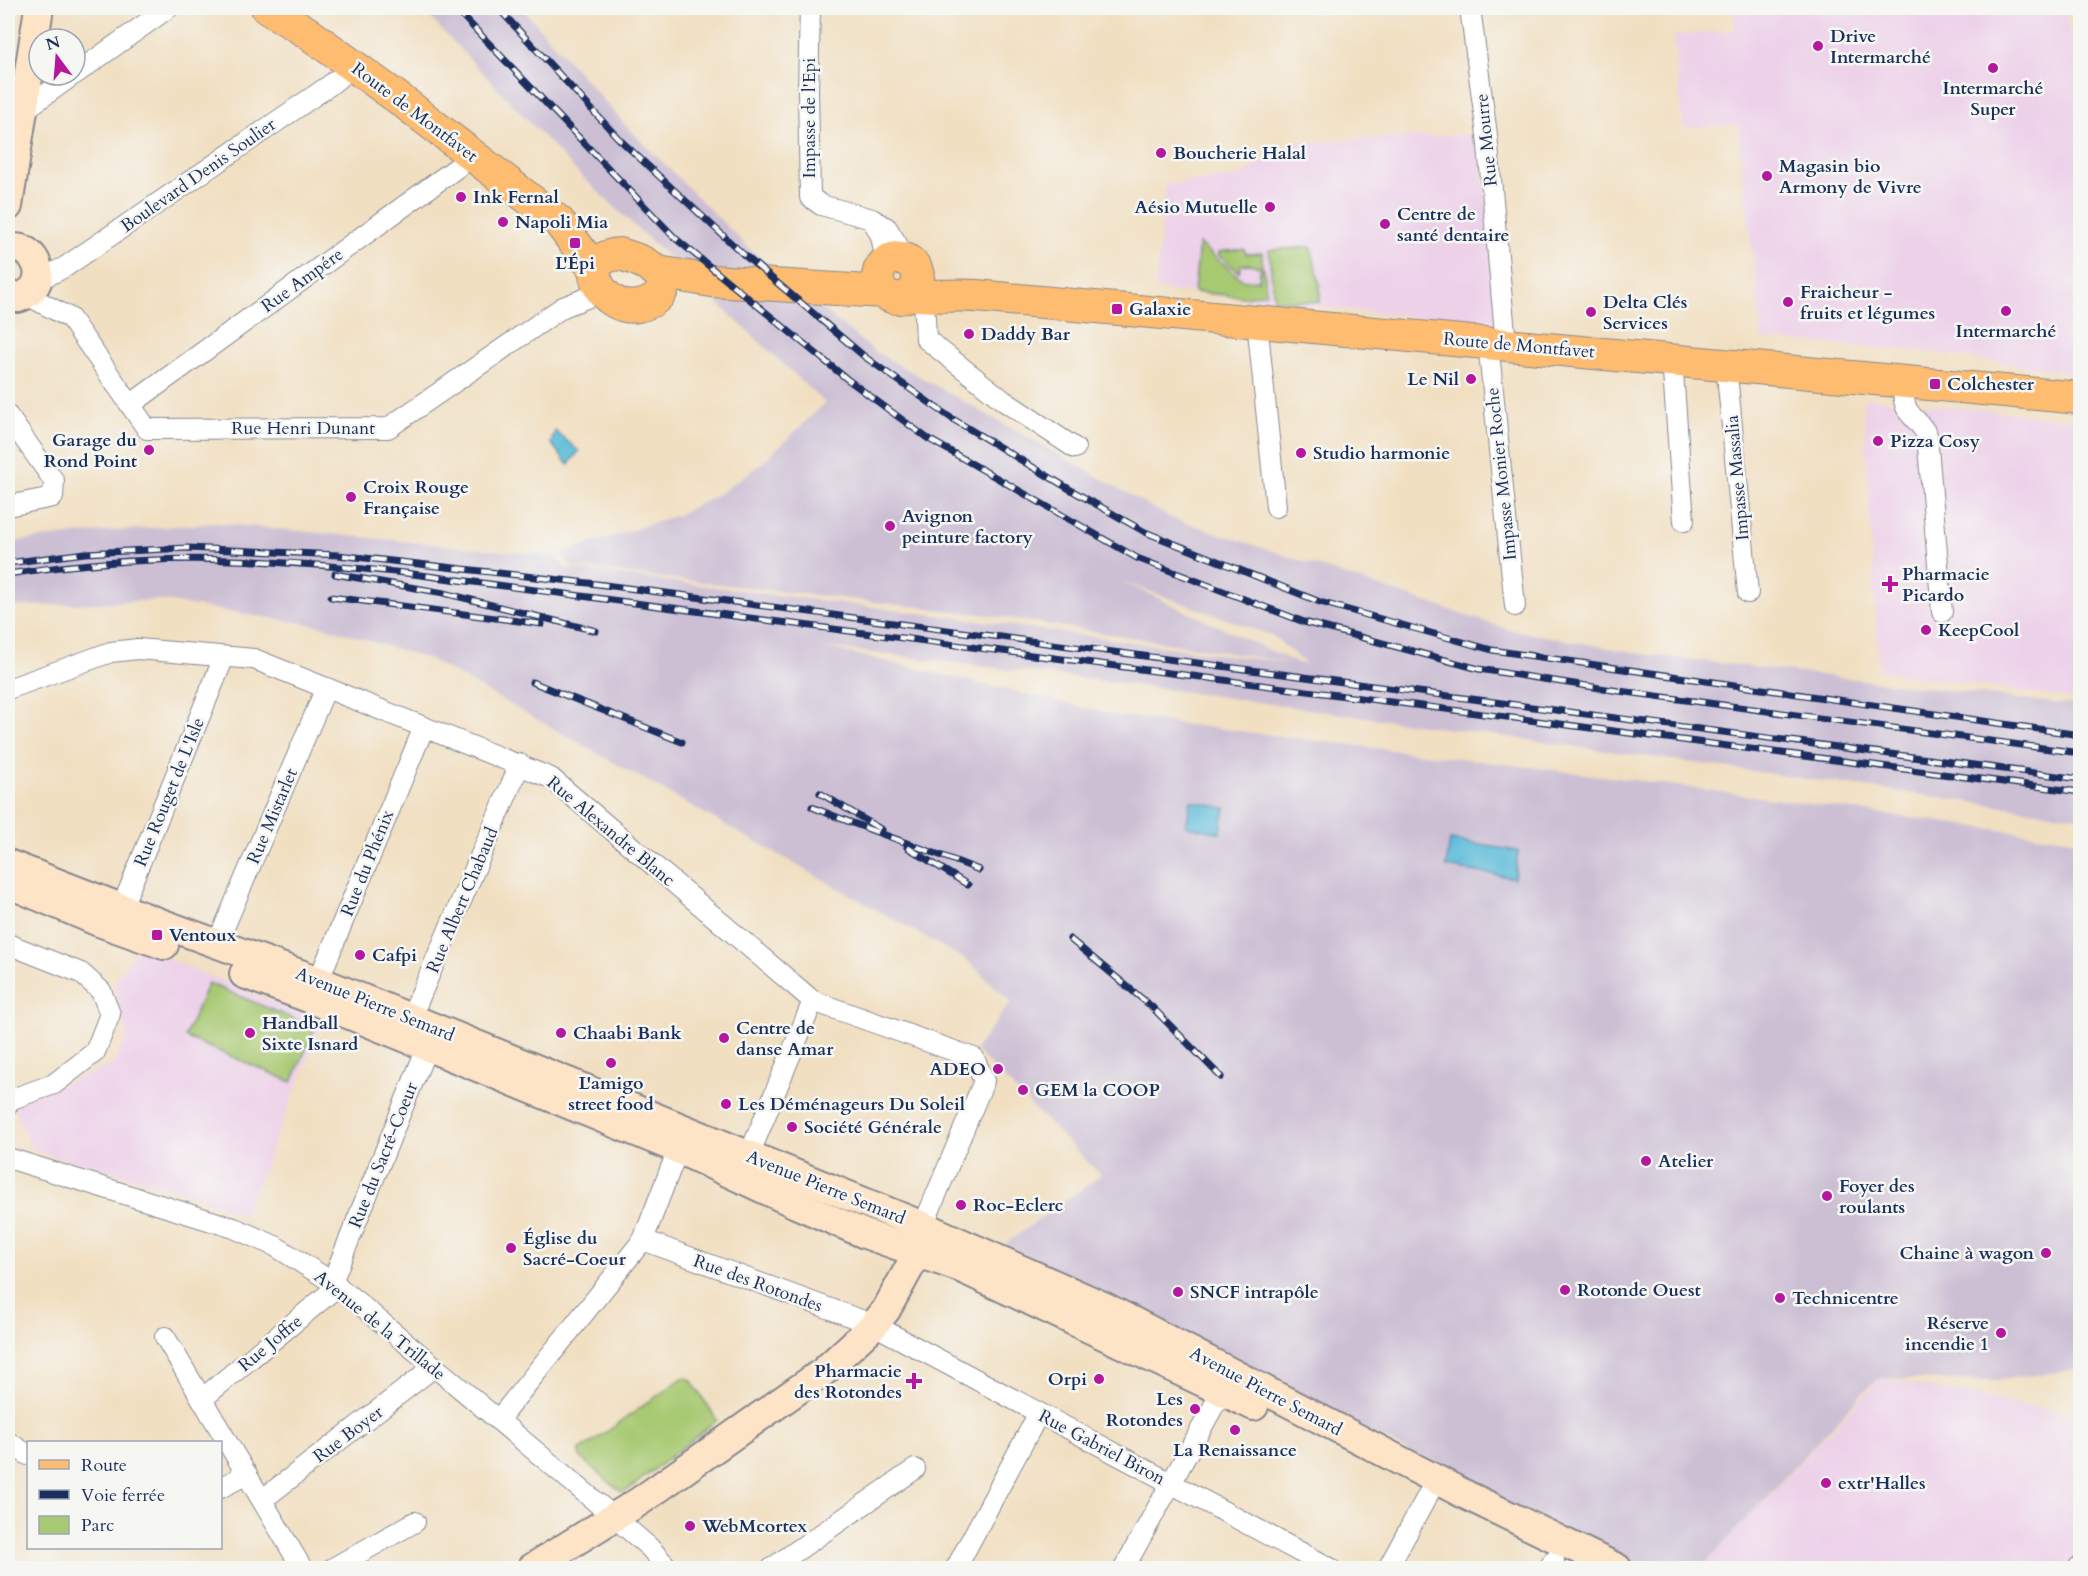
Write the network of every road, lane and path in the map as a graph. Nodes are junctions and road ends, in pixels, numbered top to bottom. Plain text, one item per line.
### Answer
1 (168, 8) edge
2 (267, 8) edge
3 (810, 8) edge
4 (1470, 8) edge
5 (38, 9) edge
6 (87, 65) edge
7 (354, 66) junction
8 (56, 87) edge
9 (15, 116) edge
10 (473, 156) junction
11 (8, 204) edge
12 (8, 248) edge
13 (606, 272) junction
14 (901, 279) junction
15 (658, 284) junction
16 (18, 292) edge
17 (1257, 321) junction
18 (1497, 343) junction
19 (1672, 359) junction
20 (1726, 364) junction
21 (1902, 381) junction
22 (2080, 398) edge
23 (130, 405) junction
24 (8, 416) edge
25 (1075, 448) dead end
26 (8, 506) edge
27 (1276, 507) dead end
28 (1684, 521) dead end
29 (1748, 593) dead end
30 (1515, 606) dead end
31 (1942, 612) dead end
32 (224, 657) junction
33 (326, 687) junction
34 (8, 689) edge
35 (424, 727) junction
36 (520, 764) junction
37 (8, 864) edge
38 (8, 883) edge
39 (118, 917) junction
40 (8, 944) edge
41 (217, 944) junction
42 (315, 990) junction
43 (813, 1002) junction
44 (419, 1032) junction
45 (8, 1104) edge
46 (682, 1139) junction
47 (749, 1155) junction
48 (8, 1158) edge
49 (643, 1240) junction
50 (920, 1240) junction
51 (335, 1284) junction
52 (874, 1325) junction
53 (165, 1337) dead end
54 (434, 1367) junction
55 (1227, 1381) junction
56 (202, 1399) junction
57 (1039, 1413) junction
58 (498, 1420) junction
59 (8, 1442) edge
60 (27, 1454) edge
61 (915, 1469) dead end
62 (247, 1474) junction
63 (1172, 1484) junction
64 (222, 1487) edge
65 (1432, 1488) junction
66 (262, 1500) junction
67 (614, 1517) junction
68 (415, 1522) dead end
69 (1131, 1566) edge
70 (1558, 1566) edge
71 (302, 1569) edge
72 (333, 1569) edge
73 (532, 1569) edge
74 (668, 1569) edge
75 (772, 1569) edge
76 (956, 1569) edge
77 (1330, 1569) edge
78 (1388, 1569) edge
79 (1617, 1569) edge

1 - 6 street
2 - 7 main road, Route de Montfavet
3 - 14 street, Impasse de l'Epi
4 - 18 street, Rue Mourre
5 - 9 main road
7 - 10 main road, Route de Montfavet
7 - 16 street, Boulevard Denis Soulier
8 - 9 street
9 - 11 main road
10 - 13 main road, Route de Montfavet
10 - 23 street, Rue Ampére
12 - 16 main road
13 - 15 main road
13 - 15 main road
13 - 23 street, Rue Henri Dunant
14 - 15 main road
14 - 17 main road, Route de Montfavet
14 - 25 street
16 - 23 street, Rue Henri Dunant
17 - 18 main road, Route de Montfavet
17 - 27 street
18 - 19 main road, Route de Montfavet
18 - 30 street, Impasse Monier Roche
19 - 20 main road, Route de Montfavet
19 - 28 street
20 - 21 main road, Route de Montfavet
20 - 29 street, Impasse Massalia
21 - 22 main road, Route de Montfavet
21 - 31 street
24 - 26 street
32 - 33 street, Rue Alexandre Blanc
32 - 34 street, Rue Alexandre Blanc
32 - 39 street, Rue Rouget de L'Isle
33 - 35 street, Rue Alexandre Blanc
33 - 41 street, Rue Mistarlet
35 - 36 street, Rue Alexandre Blanc
35 - 42 street, Rue du Phénix
36 - 43 street, Rue Alexandre Blanc
36 - 44 street, Rue Albert Chabaud
37 - 39 main road, Avenue Pierre Semard
38 - 39 main road, Avenue Pierre Semard
39 - 41 main road, Avenue Pierre Semard
39 - 42 main road, Avenue Pierre Semard
40 - 45 street
41 - 42 main road, Avenue Pierre Semard
42 - 44 main road, Avenue Pierre Semard
43 - 47 street
43 - 50 street, Rue Alexandre Blanc
44 - 46 main road, Avenue Pierre Semard
44 - 51 street, Rue du Sacré-Coeur
46 - 47 main road, Avenue Pierre Semard
46 - 49 street
46 - 50 main road, Avenue Pierre Semard
47 - 50 main road, Avenue Pierre Semard
48 - 51 street, Avenue de la Trillade
49 - 52 street, Rue des Rotondes
49 - 58 street
50 - 52 main road
50 - 55 main road, Avenue Pierre Semard
51 - 54 street, Avenue de la Trillade
51 - 56 street, Rue Joffre
52 - 57 street, Rue Gabriel Biron
52 - 67 main road
53 - 56 street
54 - 58 street, Avenue de la Trillade
54 - 66 street, Rue Boyer
55 - 63 street
55 - 65 main road, Avenue Pierre Semard
56 - 62 street
57 - 63 street, Rue Gabriel Biron
57 - 76 street
58 - 67 street, Avenue de la Trillade
59 - 60 street
61 - 75 street
62 - 64 street
62 - 66 street
63 - 69 street
63 - 77 street, Rue Gabriel Biron
65 - 70 main road, Avenue Pierre Semard
65 - 78 street
65 - 79 main road, Avenue Pierre Semard
66 - 71 street
67 - 73 main road
67 - 74 street, Avenue de la Trillade
68 - 72 street

